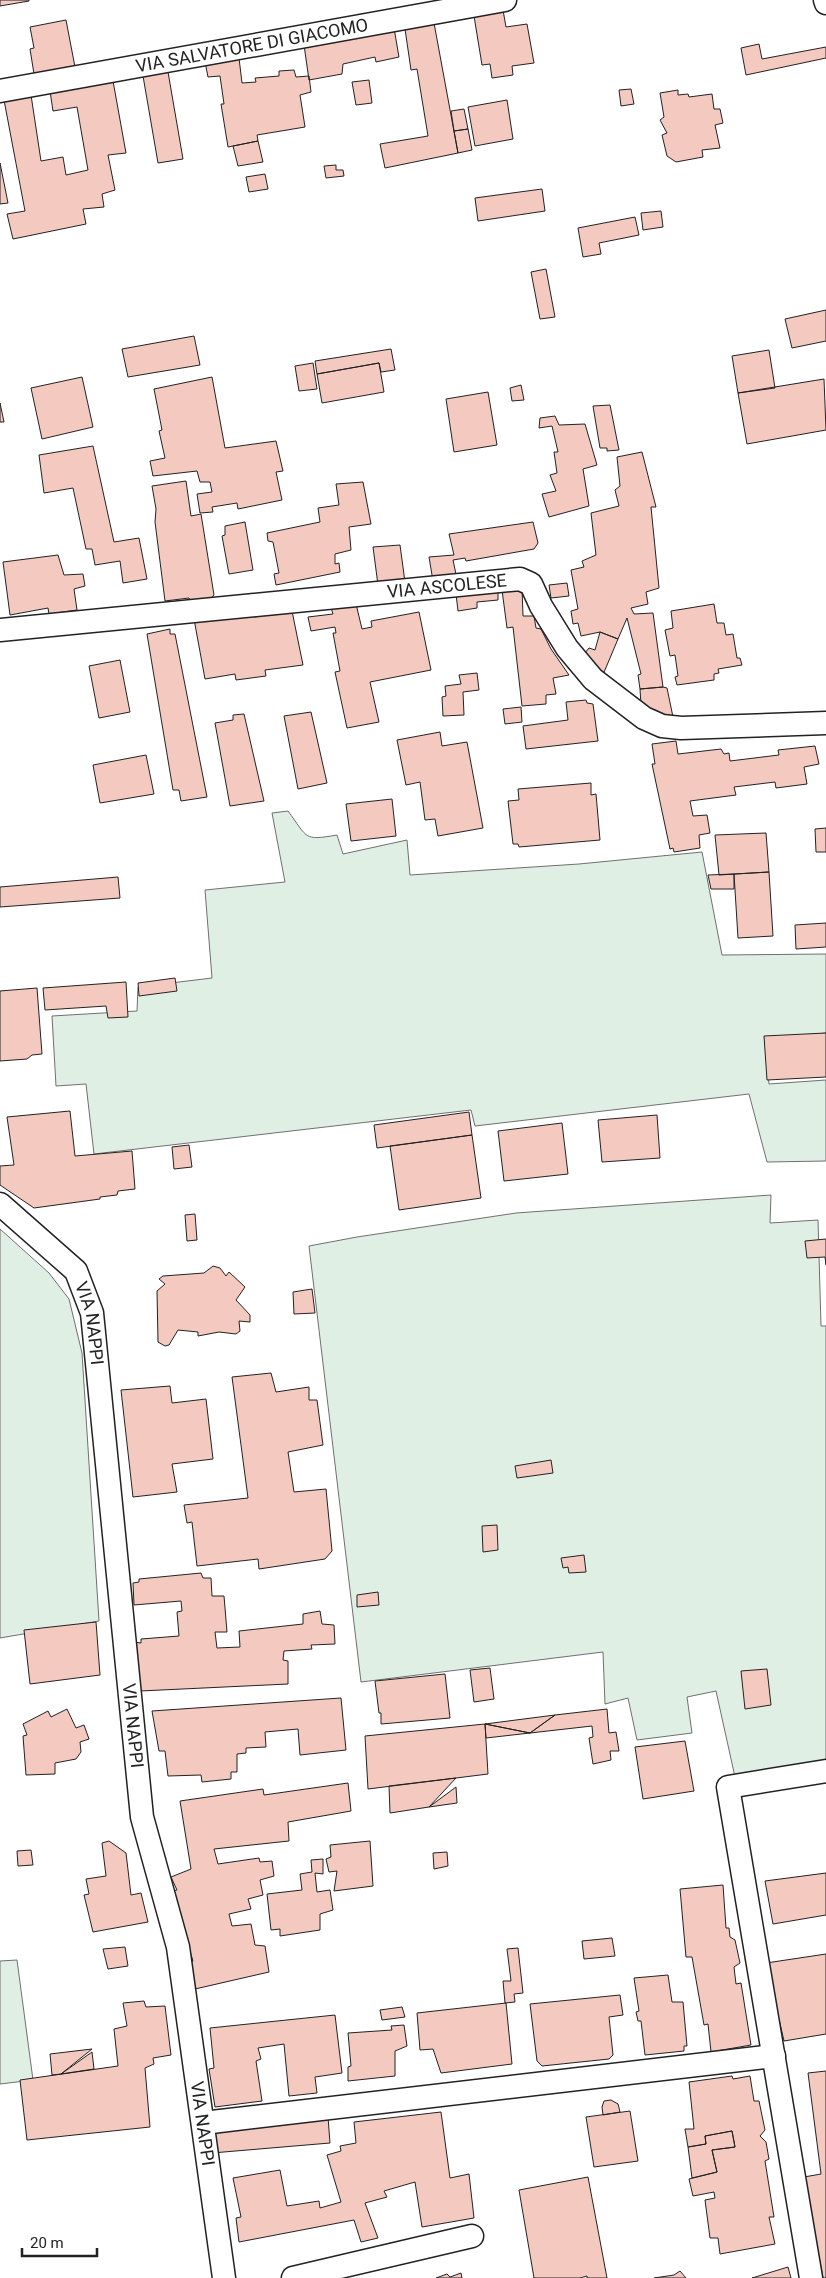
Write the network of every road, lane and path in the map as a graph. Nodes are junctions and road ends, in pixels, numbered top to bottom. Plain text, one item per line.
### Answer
1 (505, 0) edge
2 (0, 91) edge
3 (0, 630) edge
4 (826, 723) edge
5 (0, 1204) edge
6 (826, 1771) edge
7 (774, 2056) junction
8 (203, 2123) junction
9 (472, 2236) dead end
10 (224, 2278) edge
11 (293, 2278) edge
12 (810, 2278) edge

1 - 2 street, VIA SALVATORE DI GIACOMO
3 - 4 street, VIA ASCOLESE
5 - 8 street, VIA NAPPI
6 - 7 street
7 - 8 street
7 - 12 street
8 - 10 street, VIA NAPPI
9 - 11 street

